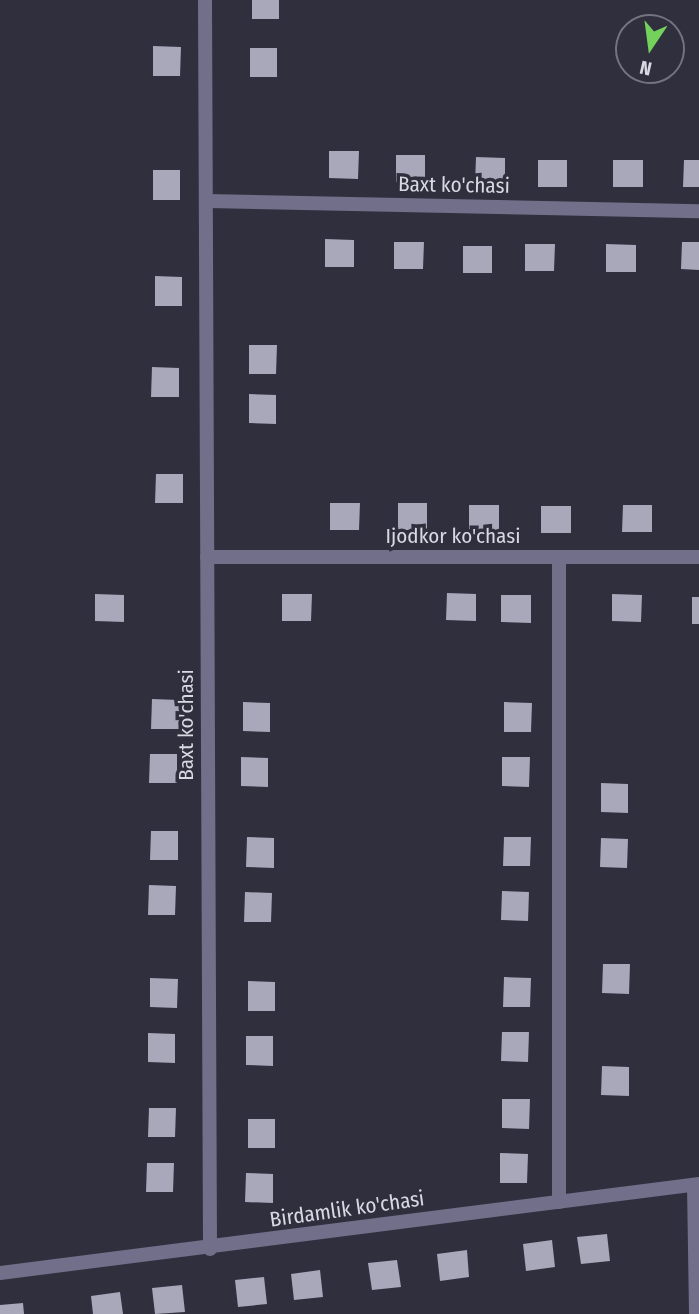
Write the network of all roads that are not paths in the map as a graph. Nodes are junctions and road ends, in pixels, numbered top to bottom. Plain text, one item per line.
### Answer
1 (205, 0) edge
2 (208, 201) junction
3 (699, 211) edge
4 (699, 556) edge
5 (207, 557) junction
6 (559, 557) junction
7 (696, 1185) edge
8 (559, 1202) junction
9 (210, 1249) junction
10 (0, 1273) edge
11 (696, 1314) edge

1 - 2 street, Baxt ko'chasi
2 - 3 street, Baxt ko'chasi
2 - 5 street, Baxt ko'chasi
4 - 6 street, Ijodkor ko'chasi
5 - 6 street, Ijodkor ko'chasi
5 - 9 street, Baxt ko'chasi
6 - 8 street
7 - 8 street, Birdamlik ko'chasi
7 - 11 street
8 - 9 street, Birdamlik ko'chasi
9 - 10 street, Birdamlik ko'chasi

